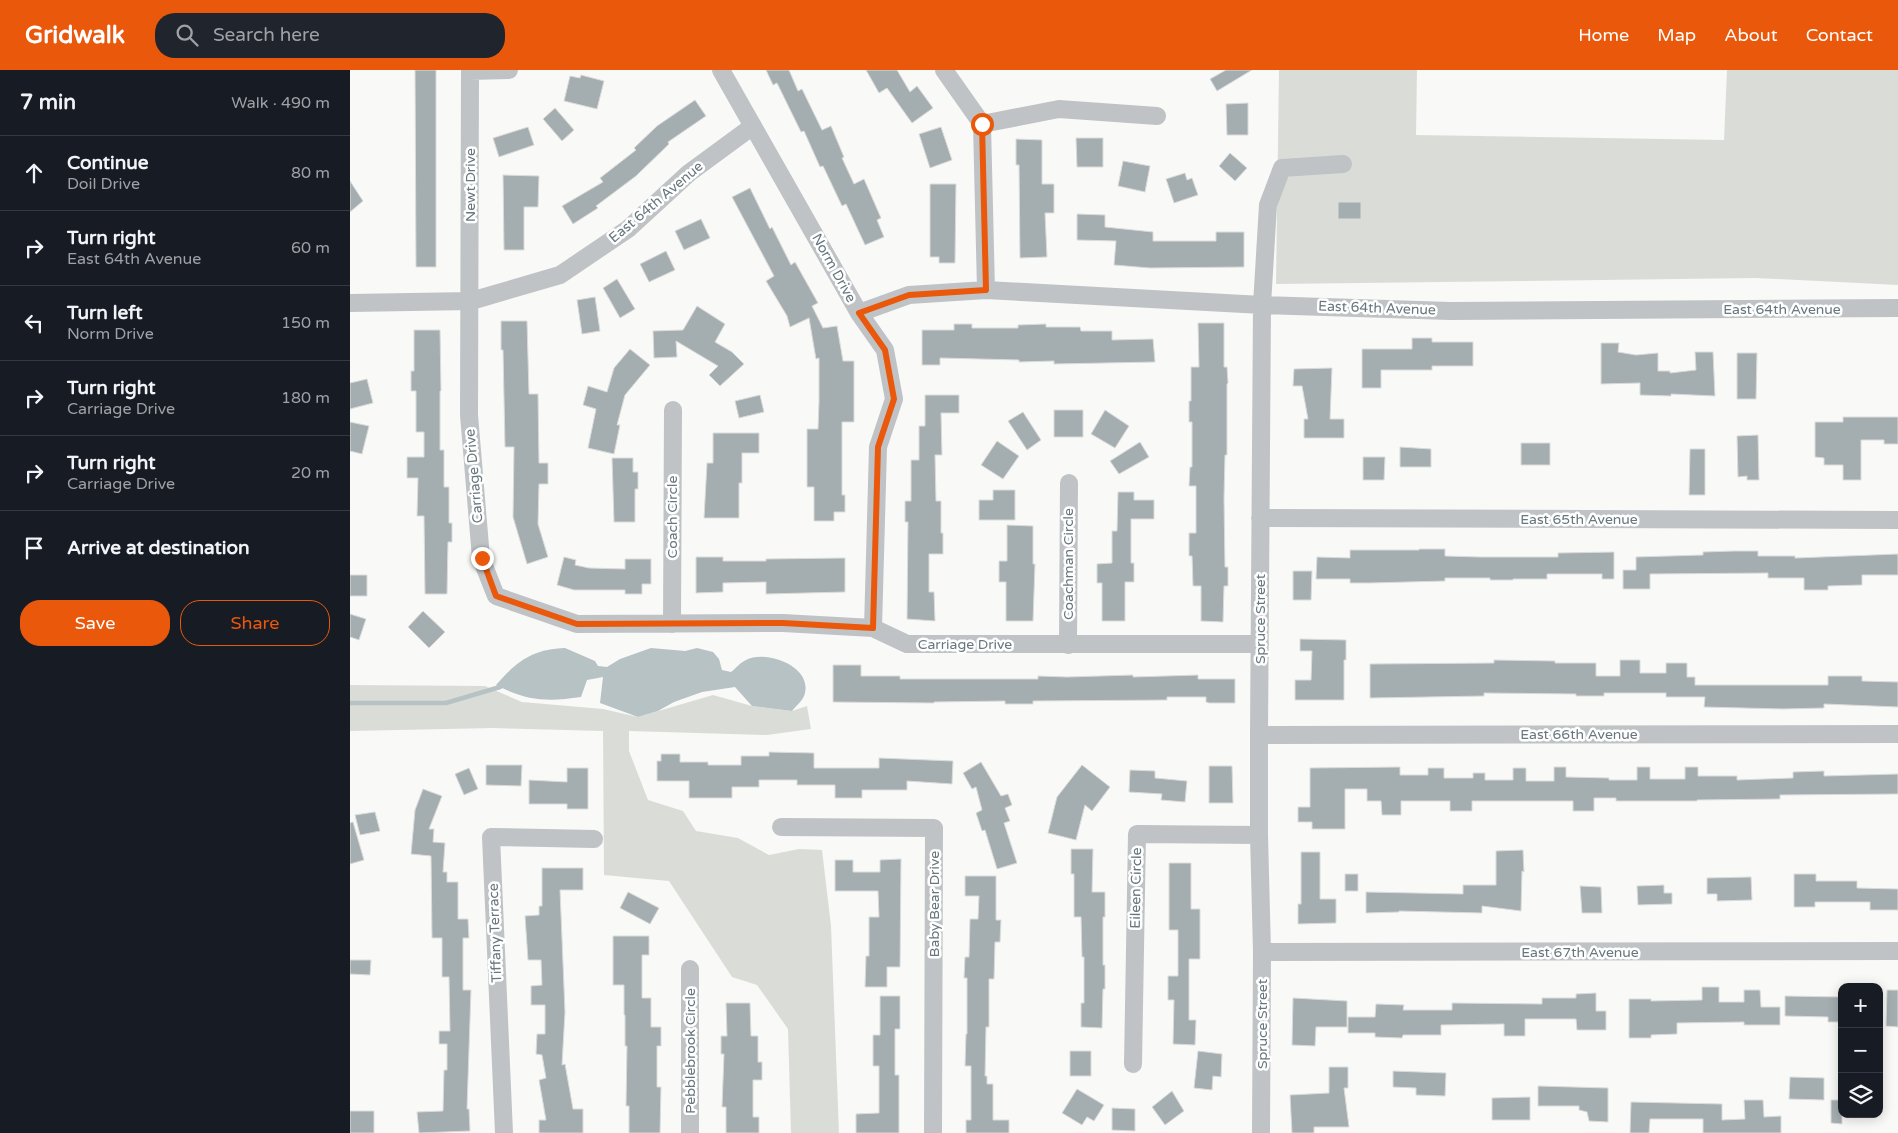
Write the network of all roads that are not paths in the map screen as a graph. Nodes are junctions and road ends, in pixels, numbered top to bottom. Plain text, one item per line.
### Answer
1 (509, 70) edge
2 (721, 70) edge
3 (944, 70) edge
4 (470, 71) edge
5 (1157, 116) dead end
6 (982, 124) junction
7 (753, 126) junction
8 (1343, 164) dead end
9 (986, 290) junction
10 (471, 301) junction
11 (350, 303) edge
12 (1262, 305) junction
13 (1898, 308) edge
14 (859, 313) junction
15 (673, 410) dead end
16 (1069, 483) dead end
17 (1260, 518) junction
18 (1898, 520) edge
19 (672, 624) junction
20 (873, 628) junction
21 (1260, 644) junction
22 (1068, 645) junction
23 (1898, 734) edge
24 (1259, 735) junction
25 (781, 827) dead end
26 (1259, 835) junction
27 (594, 839) dead end
28 (1898, 951) edge
29 (1262, 952) junction
30 (690, 969) dead end
31 (1134, 1064) dead end
32 (504, 1133) edge
33 (690, 1133) edge
34 (933, 1133) edge
35 (1261, 1133) edge

1 - 4 street
2 - 7 street, Norm Drive
3 - 6 street
4 - 10 street, Newt Drive
5 - 6 street
6 - 9 street
7 - 10 street, East 64th Avenue
7 - 14 street, Norm Drive
8 - 12 street, Spruce Street
9 - 12 street, East 64th Avenue
9 - 14 street, East 64th Avenue
10 - 11 street, East 64th Avenue
10 - 19 street, Carriage Drive
12 - 13 street, East 64th Avenue
12 - 17 street, Spruce Street
14 - 20 street, Norm Drive
15 - 19 street, Coach Circle
16 - 22 street, Coachman Circle
17 - 18 street, East 65th Avenue
17 - 21 street, Spruce Street
19 - 20 street, Carriage Drive
20 - 22 street, Carriage Drive
21 - 22 street, Carriage Drive
21 - 24 street, Spruce Street
23 - 24 street, East 66th Avenue
24 - 26 street, Spruce Street
25 - 34 street, Baby Bear Drive
26 - 29 street, Spruce Street
26 - 31 street, Eileen Circle
27 - 32 street, Tiffany Terrace
28 - 29 street, East 67th Avenue
29 - 35 street, Spruce Street
30 - 33 street, Pebblebrook Circle

